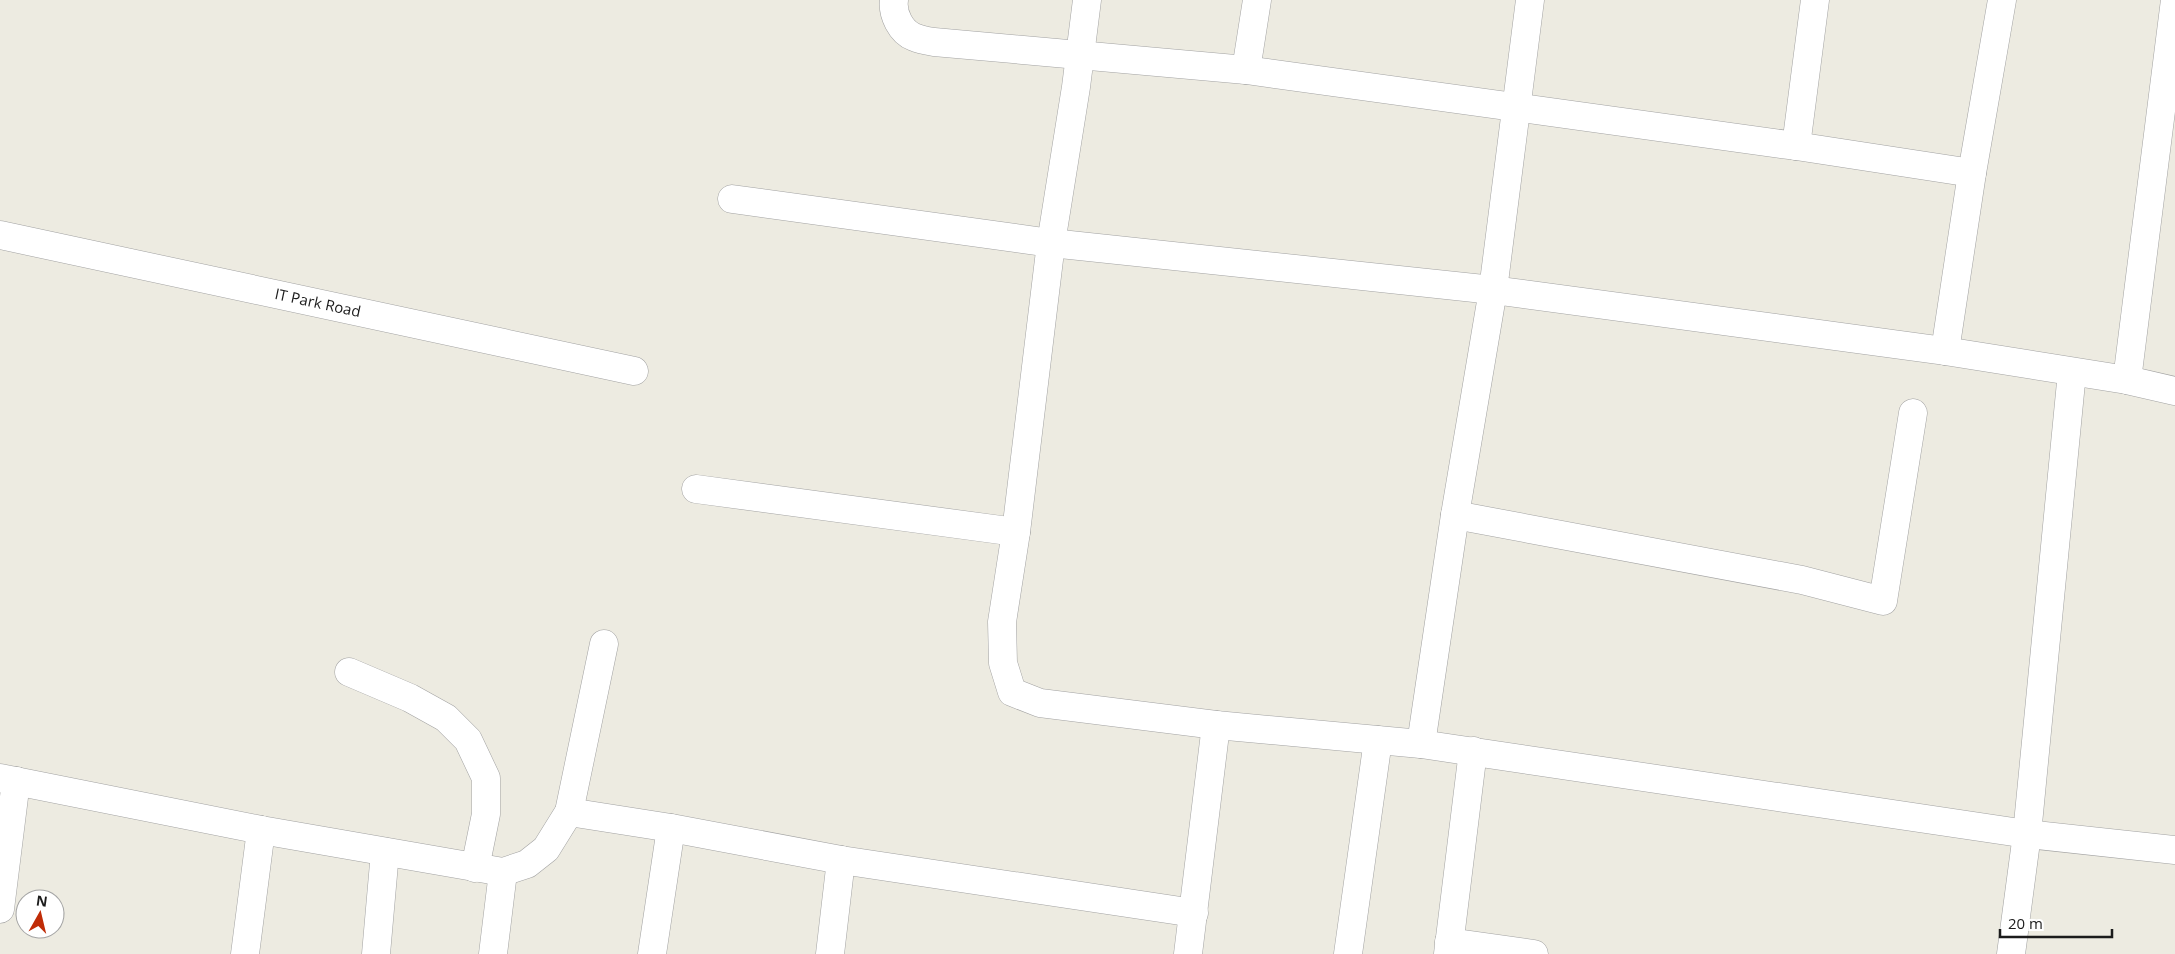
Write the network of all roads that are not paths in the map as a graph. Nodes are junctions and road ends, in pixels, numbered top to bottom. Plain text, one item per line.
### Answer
1 (894, 0) edge
2 (1087, 0) edge
3 (1257, 0) edge
4 (1530, 0) edge
5 (1815, 0) edge
6 (2002, 0) edge
7 (2175, 0) edge
8 (1080, 54) junction
9 (1246, 70) junction
10 (1517, 107) junction
11 (1796, 146) junction
12 (1972, 173) junction
13 (732, 198) dead end
14 (0, 235) edge
15 (1051, 244) junction
16 (1493, 290) junction
17 (1945, 351) junction
18 (634, 371) dead end
19 (2072, 372) junction
20 (2127, 380) junction
21 (2175, 391) edge
22 (1913, 412) dead end
23 (696, 489) dead end
24 (1455, 515) junction
25 (1016, 532) junction
26 (604, 644) dead end
27 (349, 672) dead end
28 (1216, 725) junction
29 (1378, 740) junction
30 (1421, 744) junction
31 (1473, 751) junction
32 (8, 779) edge
33 (569, 812) junction
34 (671, 828) junction
35 (261, 830) junction
36 (2027, 834) junction
37 (2175, 850) edge
38 (385, 852) junction
39 (841, 860) junction
40 (475, 868) junction
41 (503, 872) junction
42 (1, 893) edge
43 (1194, 913) junction
44 (1448, 948) edge
45 (245, 954) edge
46 (376, 954) edge
47 (493, 954) edge
48 (652, 954) edge
49 (830, 954) edge
50 (1188, 954) edge
51 (1348, 954) edge
52 (1534, 954) edge
53 (2011, 954) edge

1 - 8 street
2 - 8 street
3 - 9 street
4 - 10 street
5 - 11 street
6 - 12 street
7 - 20 street
8 - 9 street
8 - 15 street
9 - 10 street
10 - 11 street
10 - 16 street
11 - 12 street
12 - 17 street
13 - 15 street
14 - 18 street, IT Park Road
15 - 16 street
15 - 25 street
16 - 17 street
16 - 24 street
17 - 19 street
19 - 20 street
19 - 36 street
20 - 21 street
22 - 24 street
23 - 25 street
24 - 30 street
25 - 28 street
26 - 33 street
27 - 40 street
28 - 29 street
28 - 43 street
29 - 30 street
29 - 51 street
30 - 31 street
31 - 36 street
31 - 44 street
32 - 35 street
32 - 42 street
33 - 34 street
33 - 41 street
34 - 39 street
34 - 48 street
35 - 38 street
35 - 45 street
36 - 37 street
36 - 53 street
38 - 40 street
38 - 46 street
39 - 43 street
39 - 49 street
40 - 41 street
41 - 47 street
43 - 50 street
44 - 52 street

